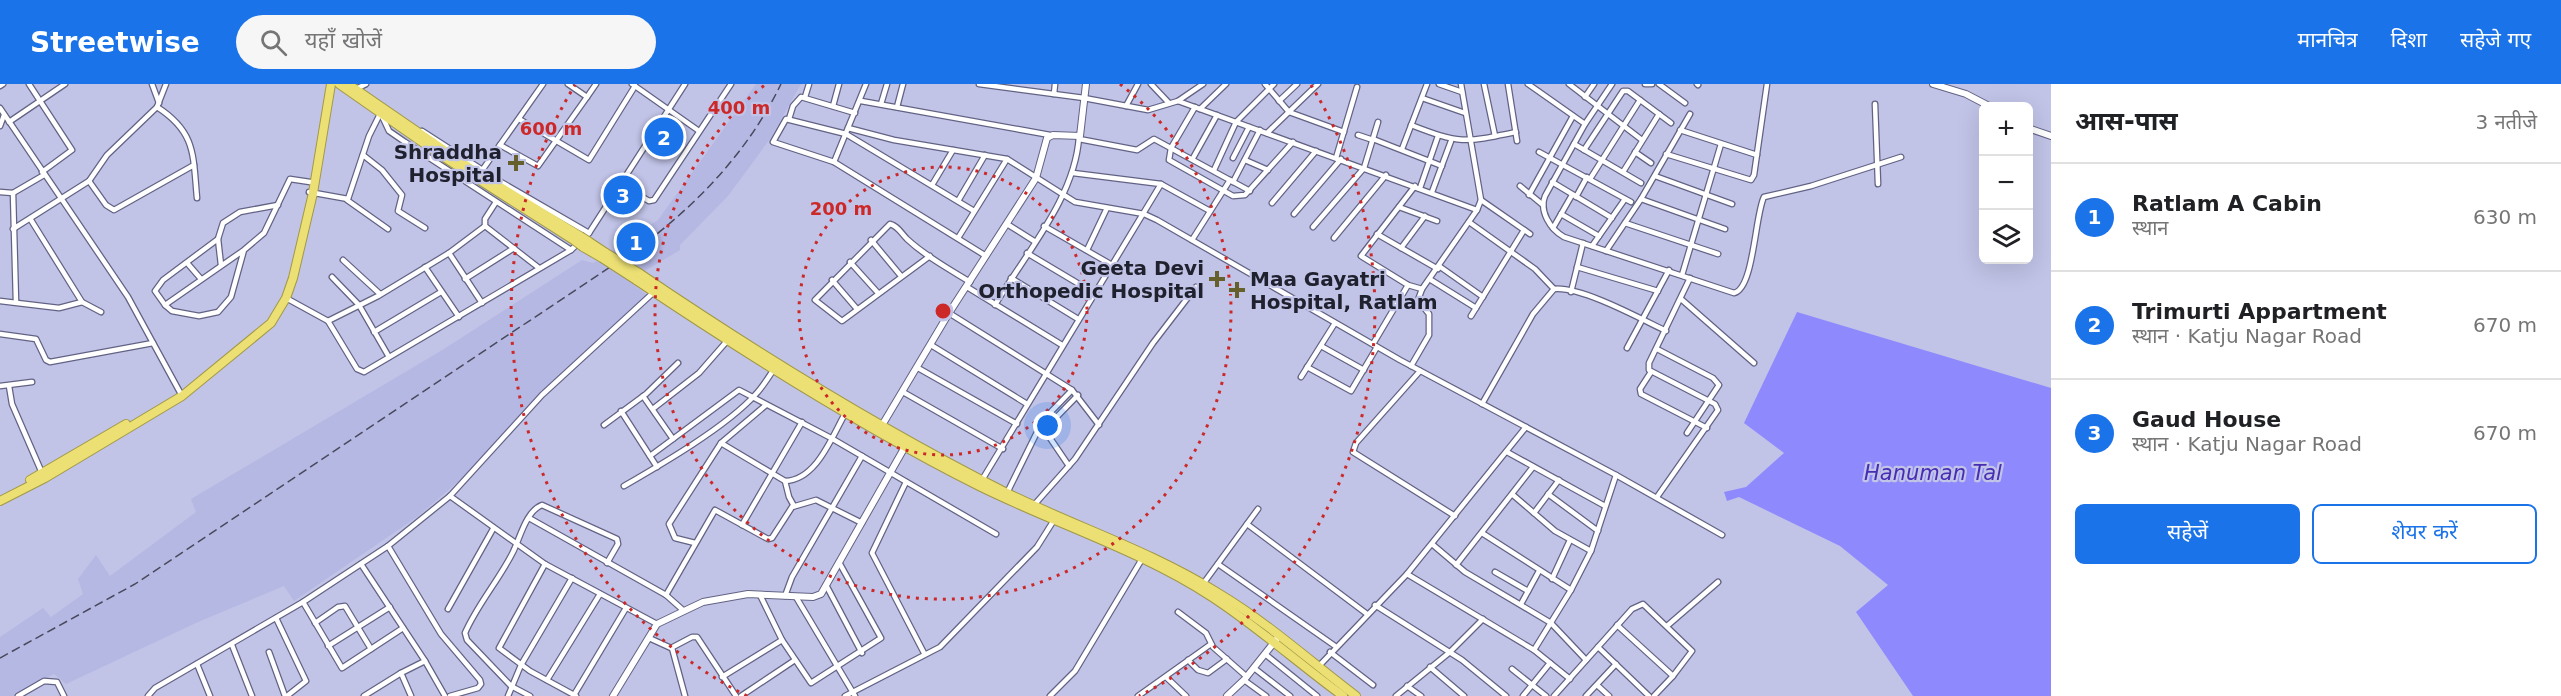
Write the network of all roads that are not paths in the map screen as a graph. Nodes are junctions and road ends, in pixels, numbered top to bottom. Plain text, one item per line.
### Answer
1 (29, 84) edge
2 (65, 84) edge
3 (152, 84) edge
4 (166, 84) edge
5 (330, 84) edge
6 (339, 84) edge
7 (348, 84) edge
8 (366, 84) edge
9 (543, 84) edge
10 (568, 84) edge
11 (596, 84) edge
12 (686, 84) edge
13 (731, 84) edge
14 (809, 84) edge
15 (839, 84) edge
16 (866, 84) edge
17 (887, 84) edge
18 (903, 84) edge
19 (979, 84) edge
20 (1055, 84) edge
21 (1086, 84) edge
22 (1138, 84) edge
23 (1150, 84) edge
24 (1203, 84) edge
25 (1226, 84) edge
26 (1274, 84) edge
27 (1297, 84) edge
28 (1318, 84) edge
29 (1427, 84) edge
30 (1439, 84) edge
31 (1461, 84) edge
32 (1484, 84) edge
33 (1508, 84) edge
34 (1528, 84) edge
35 (1594, 84) edge
36 (1612, 84) edge
37 (1645, 84) edge
38 (1652, 84) edge
39 (1659, 84) edge
40 (1767, 84) edge
41 (634, 85) edge
42 (990, 85) edge
43 (1572, 85) edge
44 (1936, 85) edge
45 (1002, 86) edge
46 (1267, 86) edge
47 (1357, 87) dead end
48 (356, 89) junction
49 (1462, 92) junction
50 (1054, 94) junction
51 (587, 97) junction
52 (805, 97) junction
53 (1585, 97) junction
54 (1084, 98) junction
55 (1422, 98) junction
56 (40, 100) junction
57 (861, 100) junction
58 (1640, 100) junction
59 (1178, 101) junction
60 (1279, 101) junction
61 (1168, 102) junction
62 (1981, 102) edge
63 (1685, 103) dead end
64 (881, 104) junction
65 (1875, 104) dead end
66 (158, 105) junction
67 (833, 106) junction
68 (1126, 106) junction
69 (897, 107) junction
70 (1596, 107) junction
71 (0, 108) edge
72 (1197, 108) junction
73 (669, 111) junction
74 (383, 112) junction
75 (1289, 112) junction
76 (855, 113) junction
77 (1465, 113) junction
78 (1659, 114) junction
79 (1690, 114) dead end
80 (4, 115) junction
81 (1217, 115) junction
82 (1607, 115) junction
83 (1573, 116) junction
84 (519, 119) junction
85 (789, 119) junction
86 (9, 122) junction
87 (1236, 122) junction
88 (1378, 122) dead end
89 (1671, 123) dead end
90 (1585, 124) junction
91 (1411, 125) junction
92 (0, 126) edge
93 (1249, 126) junction
94 (1623, 127) junction
95 (1260, 130) junction
96 (1680, 130) junction
97 (2033, 130) edge
98 (699, 131) junction
99 (847, 131) junction
100 (1344, 132) junction
101 (1515, 132) junction
102 (1267, 133) junction
103 (1050, 135) junction
104 (1358, 135) dead end
105 (1438, 136) junction
106 (1495, 136) junction
107 (2051, 136) edge
108 (1079, 138) junction
109 (1373, 139) junction
110 (1642, 140) junction
111 (1451, 141) junction
112 (1517, 141) dead end
113 (556, 142) junction
114 (1293, 142) junction
115 (1470, 142) junction
116 (1574, 144) junction
117 (1721, 144) junction
118 (500, 145) junction
119 (1172, 148) junction
120 (1402, 149) junction
121 (953, 150) junction
122 (1584, 150) junction
123 (1316, 151) junction
124 (1539, 152) dead end
125 (1635, 152) junction
126 (1666, 153) junction
127 (363, 154) junction
128 (985, 155) junction
129 (1757, 156) junction
130 (1901, 157) dead end
131 (1193, 158) junction
132 (1233, 158) dead end
133 (1338, 158) junction
134 (1550, 158) junction
135 (1007, 159) junction
136 (1245, 160) junction
137 (1602, 160) junction
138 (1430, 161) junction
139 (834, 162) junction
140 (1651, 163) dead end
141 (1877, 163) junction
142 (1563, 164) junction
143 (194, 165) junction
144 (1442, 166) junction
145 (1364, 168) junction
146 (483, 169) junction
147 (1214, 170) junction
148 (1268, 170) junction
149 (1713, 170) junction
150 (1623, 172) junction
151 (1073, 173) junction
152 (43, 174) junction
153 (1386, 175) junction
154 (1655, 176) junction
155 (1036, 178) junction
156 (1589, 178) junction
157 (89, 181) junction
158 (1232, 181) junction
159 (310, 182) junction
160 (1552, 182) junction
161 (621, 183) junction
162 (1641, 183) dead end
163 (1161, 184) junction
164 (1878, 184) dead end
165 (932, 185) junction
166 (1520, 186) dead end
167 (1418, 187) junction
168 (1250, 190) junction
169 (0, 192) edge
170 (311, 192) junction
171 (1222, 192) junction
172 (1432, 192) junction
173 (13, 193) junction
174 (1529, 195) junction
175 (1706, 195) junction
176 (1063, 196) junction
177 (1574, 196) junction
178 (197, 198) dead end
179 (1641, 199) junction
180 (61, 200) junction
181 (347, 200) junction
182 (1481, 200) junction
183 (958, 201) junction
184 (496, 202) junction
185 (1272, 203) dead end
186 (1732, 204) dead end
187 (278, 205) junction
188 (1543, 205) junction
189 (1399, 207) junction
190 (1107, 208) junction
191 (1478, 210) junction
192 (974, 211) junction
193 (1210, 211) junction
194 (1144, 214) junction
195 (1294, 214) dead end
196 (1561, 214) junction
197 (1425, 216) junction
198 (1612, 218) junction
199 (31, 220) junction
200 (1698, 220) junction
201 (1437, 221) dead end
202 (1469, 222) junction
203 (1624, 223) junction
204 (1006, 224) junction
205 (485, 226) junction
206 (1044, 226) junction
207 (1313, 227) dead end
208 (425, 228) dead end
209 (1553, 228) junction
210 (13, 229) junction
211 (388, 229) dead end
212 (1725, 229) dead end
213 (1524, 230) junction
214 (1377, 234) junction
215 (1530, 234) dead end
216 (1599, 236) junction
217 (958, 238) junction
218 (1334, 238) dead end
219 (218, 239) junction
220 (587, 240) junction
221 (871, 240) junction
222 (1192, 240) junction
223 (1034, 242) junction
224 (1583, 243) junction
225 (1690, 245) junction
226 (1592, 246) junction
227 (514, 248) junction
228 (1401, 248) junction
229 (244, 250) junction
230 (571, 250) junction
231 (1087, 250) junction
232 (1606, 251) junction
233 (449, 253) junction
234 (1027, 253) junction
235 (1511, 253) junction
236 (1718, 254) dead end
237 (930, 256) junction
238 (986, 256) junction
239 (344, 260) dead end
240 (850, 262) junction
241 (188, 264) junction
242 (221, 265) junction
243 (1112, 265) junction
244 (425, 267) junction
245 (1577, 267) junction
246 (539, 268) junction
247 (1439, 268) junction
248 (1669, 270) junction
249 (1682, 275) junction
250 (902, 276) junction
251 (637, 277) junction
252 (332, 278) dead end
253 (1011, 278) junction
254 (1690, 278) junction
255 (201, 279) junction
256 (465, 279) junction
257 (832, 280) junction
258 (1431, 280) junction
259 (968, 284) junction
260 (1408, 285) junction
261 (1196, 287) dead end
262 (1422, 289) junction
263 (1554, 289) junction
264 (1658, 291) junction
265 (441, 292) junction
266 (654, 292) junction
267 (1571, 292) junction
268 (878, 293) junction
269 (1094, 293) junction
270 (380, 294) junction
271 (1483, 297) junction
272 (286, 298) junction
273 (1680, 299) junction
274 (0, 301) edge
275 (16, 302) junction
276 (82, 302) junction
277 (482, 303) junction
278 (165, 305) junction
279 (995, 305) junction
280 (359, 306) junction
281 (1476, 308) junction
282 (857, 309) junction
283 (101, 312) dead end
284 (950, 313) junction
285 (1471, 316) dead end
286 (459, 317) junction
287 (1078, 319) junction
288 (1643, 320) junction
289 (328, 321) junction
290 (1335, 323) junction
291 (1666, 331) junction
292 (374, 332) junction
293 (0, 334) edge
294 (727, 341) junction
295 (153, 343) junction
296 (931, 345) junction
297 (1062, 345) junction
298 (1375, 345) junction
299 (1321, 346) junction
300 (1627, 348) dead end
301 (1657, 349) junction
302 (389, 357) junction
303 (678, 363) dead end
304 (1754, 363) dead end
305 (1411, 366) junction
306 (1307, 367) junction
307 (774, 368) junction
308 (918, 368) junction
309 (1364, 370) junction
310 (1046, 371) junction
311 (1420, 371) junction
312 (1651, 372) junction
313 (1301, 376) dead end
314 (32, 382) dead end
315 (0, 386) edge
316 (9, 386) junction
317 (1072, 390) junction
318 (903, 392) junction
319 (181, 394) junction
320 (1078, 395) junction
321 (643, 396) junction
322 (753, 398) junction
323 (1710, 401) junction
324 (1028, 404) junction
325 (1482, 404) junction
326 (766, 405) junction
327 (654, 408) junction
328 (621, 411) junction
329 (846, 412) junction
330 (802, 422) junction
331 (1695, 423) junction
332 (1017, 424) junction
333 (604, 425) dead end
334 (1099, 426) junction
335 (1038, 427) junction
336 (1526, 427) junction
337 (881, 428) junction
338 (1707, 428) junction
339 (1044, 430) junction
340 (1687, 434) dead end
341 (831, 438) junction
342 (672, 439) junction
343 (721, 443) junction
344 (906, 446) junction
345 (1003, 449) junction
346 (1507, 452) junction
347 (650, 456) junction
348 (862, 456) junction
349 (1069, 466) junction
350 (657, 467) junction
351 (1533, 467) junction
352 (42, 473) junction
353 (771, 473) junction
354 (891, 474) junction
355 (1616, 475) junction
356 (982, 480) junction
357 (1559, 480) junction
358 (785, 481) junction
359 (906, 482) junction
360 (624, 486) dead end
361 (1007, 493) junction
362 (1548, 494) junction
363 (1513, 495) junction
364 (0, 496) edge
365 (450, 496) junction
366 (1657, 497) junction
367 (0, 501) edge
368 (794, 506) junction
369 (1605, 506) junction
370 (1034, 507) junction
371 (832, 509) junction
372 (1258, 509) dead end
373 (1533, 513) junction
374 (1455, 516) junction
375 (530, 518) junction
376 (1054, 520) junction
377 (862, 523) junction
378 (1247, 524) junction
379 (742, 525) junction
380 (493, 529) junction
381 (1598, 531) junction
382 (1482, 533) junction
383 (996, 534) dead end
384 (1722, 535) dead end
385 (1570, 540) junction
386 (694, 543) junction
387 (1432, 544) junction
388 (516, 545) junction
389 (388, 546) junction
390 (1591, 551) junction
391 (1142, 559) junction
392 (607, 563) junction
393 (361, 564) junction
394 (545, 564) junction
395 (840, 564) junction
396 (1218, 564) junction
397 (1456, 565) junction
398 (1539, 571) junction
399 (1495, 572) dead end
400 (1407, 574) junction
401 (572, 578) junction
402 (1552, 579) junction
403 (1718, 582) dead end
404 (1203, 584) junction
405 (826, 585) junction
406 (1571, 590) junction
407 (1528, 591) junction
408 (600, 594) junction
409 (666, 595) junction
410 (759, 595) junction
411 (784, 596) junction
412 (796, 597) junction
413 (303, 602) junction
414 (1521, 604) junction
415 (1375, 605) junction
416 (390, 607) junction
417 (626, 608) junction
418 (448, 609) dead end
419 (684, 611) junction
420 (1178, 612) dead end
421 (1367, 614) junction
422 (276, 618) junction
423 (1483, 619) junction
424 (1551, 622) junction
425 (315, 623) junction
426 (657, 624) junction
427 (1617, 625) junction
428 (1667, 626) junction
429 (359, 627) junction
430 (403, 628) junction
431 (649, 638) junction
432 (782, 640) junction
433 (1276, 640) junction
434 (1210, 644) junction
435 (232, 645) junction
436 (328, 646) junction
437 (1335, 646) junction
438 (1598, 647) junction
439 (672, 648) junction
440 (371, 649) junction
441 (1534, 650) junction
442 (269, 651) dead end
443 (1330, 652) junction
444 (1450, 652) junction
445 (862, 653) junction
446 (924, 653) junction
447 (1265, 654) junction
448 (1227, 659) junction
449 (795, 660) junction
450 (1188, 660) junction
451 (1586, 660) junction
452 (425, 661) junction
453 (1551, 663) junction
454 (197, 664) junction
455 (1616, 664) junction
456 (521, 665) junction
457 (837, 667) junction
458 (1430, 667) junction
459 (1254, 668) junction
460 (1512, 669) dead end
461 (1315, 670) junction
462 (401, 674) junction
463 (1166, 676) junction
464 (1673, 676) junction
465 (722, 677) junction
466 (1245, 678) junction
467 (1570, 679) junction
468 (547, 680) junction
469 (1373, 685) dead end
470 (1532, 685) junction
471 (1597, 685) junction
472 (511, 686) junction
473 (1407, 686) junction
474 (475, 689) junction
475 (374, 690) junction
476 (854, 694) edge
477 (575, 695) edge
478 (18, 696) edge
479 (64, 696) edge
480 (148, 696) edge
481 (210, 696) edge
482 (252, 696) edge
483 (286, 696) edge
484 (364, 696) edge
485 (377, 696) edge
486 (411, 696) edge
487 (445, 696) edge
488 (450, 696) edge
489 (479, 696) edge
490 (508, 696) edge
491 (530, 696) edge
492 (613, 696) edge
493 (685, 696) edge
494 (736, 696) edge
495 (741, 696) edge
496 (845, 696) edge
497 (1050, 696) edge
498 (1138, 696) edge
499 (1185, 696) edge
500 (1227, 696) edge
501 (1265, 696) edge
502 (1290, 696) edge
503 (1317, 696) edge
504 (1343, 696) edge
505 (1356, 696) edge
506 (1396, 696) edge
507 (1422, 696) edge
508 (1464, 696) edge
509 (1506, 696) edge
510 (1523, 696) edge
511 (1546, 696) edge
512 (1554, 696) edge
513 (1586, 696) edge
514 (1609, 696) edge
515 (1648, 696) edge
516 (1654, 696) edge

1 - 56 street
2 - 56 street
3 - 66 street
4 - 66 street
5 - 159 highway
5 - 170 highway
6 - 74 highway
7 - 48 highway
8 - 48 street
9 - 84 street
10 - 51 street
11 - 51 street
12 - 73 street
13 - 98 street
14 - 52 street
15 - 67 street
16 - 57 street
17 - 64 street
18 - 69 street
19 - 42 street
20 - 50 street
21 - 54 street
22 - 68 street
23 - 61 street
24 - 59 street
25 - 72 street
26 - 46 street
27 - 60 street
28 - 75 street
29 - 55 street
30 - 49 street
31 - 49 street
32 - 106 street
33 - 101 street
34 - 83 street
35 - 53 street
36 - 70 street
37 - 38 street
39 - 63 street
40 - 129 street
41 - 73 street
41 - 113 street
42 - 45 street
43 - 53 street
44 - 62 street
45 - 50 street
46 - 60 street
46 - 87 street
47 - 100 street
48 - 74 highway
49 - 77 street
50 - 54 street
51 - 113 street
52 - 67 street
52 - 85 street
53 - 70 street
54 - 68 street
54 - 108 street
55 - 77 street
55 - 91 street
56 - 86 street
56 - 152 street
57 - 64 street
57 - 76 street
58 - 78 street
58 - 82 street
58 - 94 street
59 - 61 street
59 - 72 street
60 - 75 street
61 - 68 street
64 - 69 street
65 - 141 street
66 - 143 street
66 - 157 street
67 - 76 street
69 - 103 street
70 - 82 street
70 - 90 street
71 - 80 street
72 - 81 street
72 - 119 street
73 - 98 street
73 - 161 street
74 - 127 street
74 - 146 street
74 - 184 street
74 - 220 highway, bridge
75 - 100 street
75 - 102 street
76 - 99 street
77 - 115 street
78 - 89 street
78 - 110 street
79 - 96 street
80 - 86 street
80 - 92 street
81 - 87 street
81 - 131 street
82 - 94 street
82 - 122 street
83 - 90 street
83 - 134 street
84 - 113 street
84 - 118 street
85 - 99 street
85 - 139 street
86 - 152 street
87 - 93 street
87 - 147 street
88 - 109 street
90 - 116 street
91 - 105 street
91 - 120 street
93 - 95 street
93 - 132 street
94 - 110 street
94 - 137 street
95 - 102 street
95 - 136 street
96 - 117 street
96 - 126 street
97 - 107 street
98 - 161 street
99 - 121 street
99 - 139 street
99 - 165 street
100 - 133 street
101 - 106 street
101 - 112 street
102 - 114 street
103 - 108 street
103 - 155 street
104 - 109 street
105 - 111 street
105 - 138 street
106 - 115 street
108 - 119 street
108 - 151 street
109 - 120 street
109 - 145 street
110 - 125 street
111 - 115 street
111 - 144 street
113 - 118 street
114 - 123 street
114 - 148 street
115 - 182 street
116 - 122 street
116 - 142 street
117 - 129 street
117 - 149 street
118 - 146 street
119 - 131 street
119 - 171 street
120 - 138 street
121 - 128 street
121 - 165 street
122 - 137 street
123 - 133 street
123 - 185 street
124 - 134 street
125 - 140 street
125 - 150 street
126 - 149 street
126 - 154 street
127 - 181 street
127 - 208 street
128 - 135 street
128 - 183 street
129 - 149 street
130 - 141 street
131 - 147 street
133 - 145 street
133 - 195 street
134 - 142 street
134 - 174 street
135 - 155 street
135 - 192 street
136 - 148 street
136 - 158 street
137 - 150 street
137 - 156 street
138 - 144 street
138 - 167 street
139 - 217 street
141 - 164 street
141 - 254 street
142 - 156 street
142 - 160 street
143 - 157 street
143 - 178 street
144 - 172 street
145 - 153 street
145 - 207 street
146 - 220 street
147 - 158 street
148 - 168 street
149 - 175 street
150 - 162 street
151 - 163 street
151 - 176 street
152 - 173 street
152 - 180 street
153 - 167 street
153 - 218 street
154 - 175 street
154 - 179 street
155 - 176 street
155 - 204 street
156 - 177 street
156 - 198 street
157 - 180 street
158 - 168 street
158 - 171 street
159 - 170 highway
159 - 187 street
160 - 177 street
160 - 188 street
161 - 220 street
163 - 193 street
163 - 194 street
165 - 183 street
166 - 174 street
167 - 172 street
167 - 189 street
168 - 171 street
169 - 173 street
170 - 181 street
170 - 272 highway
170 - 319 highway
171 - 193 street
172 - 191 street
173 - 210 street
174 - 188 street
175 - 186 street
175 - 200 street
176 - 190 street
176 - 206 street
177 - 196 street
177 - 198 street
179 - 200 street
179 - 203 street
180 - 199 street
180 - 295 street
181 - 211 street
182 - 191 street
182 - 213 street
183 - 192 street
184 - 205 street
184 - 230 street
187 - 219 street
187 - 229 street
188 - 209 street
189 - 197 street
189 - 214 street
190 - 194 street
190 - 231 street
191 - 202 street
192 - 217 street
193 - 222 street
194 - 222 street
194 - 243 street
196 - 209 street
196 - 216 street
197 - 201 street
197 - 228 street
198 - 216 street
199 - 210 street
199 - 276 street
200 - 212 street
200 - 225 street
202 - 235 street
202 - 247 street
203 - 225 street
203 - 232 street
204 - 223 street
204 - 238 street
205 - 227 street
205 - 233 street
206 - 223 street
206 - 231 street
209 - 224 street
210 - 275 street
213 - 215 street
213 - 235 street
214 - 228 street
214 - 260 street
216 - 226 street
217 - 238 street
219 - 241 street
219 - 242 street
220 - 230 street
220 - 251 highway, bridge
221 - 237 street
221 - 240 street
221 - 250 street
222 - 290 street
223 - 234 street
224 - 226 street
224 - 245 street
225 - 236 street
225 - 249 street
226 - 232 street
227 - 246 street
227 - 256 street
228 - 247 street
229 - 242 street
229 - 278 street
230 - 246 street
231 - 243 street
232 - 248 street
233 - 244 street
233 - 256 street
234 - 253 street
234 - 269 street
235 - 263 street
235 - 271 street
237 - 250 street
237 - 259 street
238 - 259 street
239 - 270 street
240 - 257 street
240 - 268 street
241 - 255 street
241 - 278 street
242 - 255 street
243 - 269 street
244 - 265 street
244 - 270 street
245 - 264 street
245 - 267 street
246 - 277 street
247 - 258 street
247 - 271 street
248 - 249 street
248 - 264 street
249 - 254 street
250 - 268 street
251 - 266 highway
251 - 337 highway
252 - 280 street
253 - 279 street
253 - 287 street
254 - 273 street
255 - 278 street
256 - 277 street
257 - 282 street
257 - 282 street
258 - 262 street
258 - 281 street
259 - 279 street
259 - 284 street
260 - 262 street
260 - 298 street
261 - 334 street
262 - 305 street
263 - 267 street
263 - 325 street
264 - 288 street
265 - 286 street
265 - 292 street
266 - 294 highway
266 - 365 street
267 - 288 street
268 - 282 street
269 - 287 street
270 - 280 street
271 - 281 street
272 - 289 street
272 - 319 highway
273 - 291 street
273 - 304 street
274 - 275 street
275 - 276 street
276 - 283 street
277 - 286 street
279 - 297 street
280 - 289 street
280 - 292 street
281 - 285 street
284 - 296 street
284 - 310 street
286 - 302 street
287 - 297 street
288 - 291 street
288 - 300 street
289 - 302 street
290 - 298 street
290 - 299 street
291 - 301 street
292 - 302 street
293 - 295 street
294 - 307 highway
294 - 327 street
295 - 319 street
296 - 308 street
296 - 324 street
297 - 310 street
298 - 305 street
298 - 309 street
299 - 306 street
299 - 309 street
301 - 312 street
301 - 323 street
303 - 321 street
305 - 311 street
306 - 309 street
306 - 313 street
307 - 322 street
307 - 329 highway
308 - 318 street
308 - 332 street
310 - 317 street
310 - 324 street
311 - 325 street
311 - 374 street
312 - 323 street
312 - 331 street
314 - 316 street
315 - 316 street
316 - 352 street
317 - 320 street
317 - 335 street
318 - 337 street
318 - 345 street
319 - 352 highway
319 - 367 highway
320 - 334 street
320 - 339 street
321 - 327 street
321 - 328 street
322 - 326 street
322 - 342 street
322 - 350 street
323 - 331 street
323 - 338 street
324 - 332 street
325 - 336 street
326 - 330 street
326 - 343 street
327 - 342 street
328 - 333 street
328 - 347 street
329 - 337 highway
329 - 341 street
330 - 341 street
330 - 353 street
331 - 338 street
331 - 340 street
332 - 345 street
334 - 349 street
335 - 339 street
335 - 361 street
336 - 346 street
336 - 355 street
337 - 344 highway
337 - 356 highway
338 - 366 street
339 - 349 street
341 - 348 street
341 - 358 street
342 - 347 street
343 - 353 street
343 - 386 street
344 - 354 street
344 - 370 highway
345 - 356 street
346 - 351 street
346 - 374 street
347 - 350 street
348 - 354 street
348 - 371 street
349 - 370 street
350 - 360 street
351 - 357 street
351 - 363 street
352 - 364 highway
353 - 358 street
353 - 379 street
354 - 359 street
354 - 377 street
355 - 366 street
355 - 369 street
356 - 361 highway
357 - 362 street
357 - 369 street
358 - 368 street
359 - 383 street
359 - 446 street
361 - 370 highway
362 - 373 street
362 - 381 street
363 - 373 street
363 - 382 street
365 - 380 street
365 - 389 street
366 - 384 street
368 - 371 street
368 - 379 street
369 - 381 street
370 - 376 highway
370 - 404 highway
371 - 377 street
371 - 411 street
372 - 378 street
373 - 385 street
374 - 387 street
375 - 388 street
375 - 392 street
375 - 392 street
376 - 391 highway
376 - 446 street
377 - 395 street
378 - 396 street
378 - 421 street
379 - 386 street
380 - 388 street
380 - 418 street
381 - 390 street
382 - 397 street
382 - 398 street
385 - 390 street
385 - 402 street
386 - 409 street
387 - 397 street
387 - 400 street
388 - 394 street
388 - 472 street
389 - 393 street
389 - 474 street
390 - 406 street
391 - 433 highway
391 - 497 street
392 - 409 street
393 - 413 street
393 - 416 street
394 - 401 street
394 - 456 street
395 - 405 street
395 - 445 street
396 - 404 street
396 - 437 street
397 - 414 street
398 - 402 street
398 - 407 street
399 - 407 street
400 - 415 street
400 - 423 street
401 - 408 street
401 - 456 street
402 - 406 street
403 - 428 street
404 - 433 highway
405 - 412 street
405 - 445 street
406 - 424 street
407 - 414 street
408 - 417 street
408 - 468 street
409 - 419 street
410 - 411 street
410 - 419 street
410 - 432 street
411 - 412 street
412 - 457 street
413 - 422 street
413 - 425 street
414 - 424 street
415 - 421 street
415 - 444 street
416 - 429 street
416 - 430 street
417 - 426 street
417 - 477 street
419 - 426 street
420 - 434 street
421 - 437 street
422 - 435 street
422 - 483 street
423 - 441 street
423 - 444 street
424 - 441 street
424 - 451 street
425 - 429 street
425 - 436 street
426 - 431 street
427 - 428 street
427 - 438 street
427 - 464 street
428 - 464 street
429 - 436 street
429 - 440 street
430 - 440 street
430 - 452 street
431 - 439 street
431 - 492 street
432 - 449 street
432 - 465 street
433 - 447 street
433 - 461 highway
434 - 448 street
434 - 450 street
435 - 454 street
435 - 482 street
436 - 440 street
437 - 443 street
438 - 451 street
438 - 455 street
439 - 465 street
439 - 493 street
441 - 453 street
442 - 483 street
443 - 461 street
443 - 469 street
444 - 458 street
444 - 509 street
445 - 457 street
446 - 476 street
447 - 459 street
447 - 503 street
448 - 450 street
448 - 466 street
449 - 457 street
449 - 495 street
450 - 463 street
451 - 467 street
452 - 462 street
452 - 487 street
453 - 467 street
453 - 470 street
454 - 480 street
454 - 481 street
455 - 471 street
455 - 515 street
456 - 468 street
456 - 472 street
457 - 476 street
458 - 473 street
458 - 508 street
459 - 466 street
459 - 502 street
460 - 470 street
461 - 504 highway
461 - 505 highway
462 - 475 street
462 - 486 street
463 - 498 street
463 - 499 street
464 - 516 street
465 - 494 street
466 - 500 street
466 - 501 street
467 - 512 street
468 - 477 street
470 - 510 street
470 - 511 street
471 - 513 street
471 - 514 street
472 - 490 street
472 - 491 street
473 - 506 street
473 - 507 street
474 - 488 street
474 - 489 street
475 - 484 street
475 - 485 street
476 - 496 street
478 - 479 street

